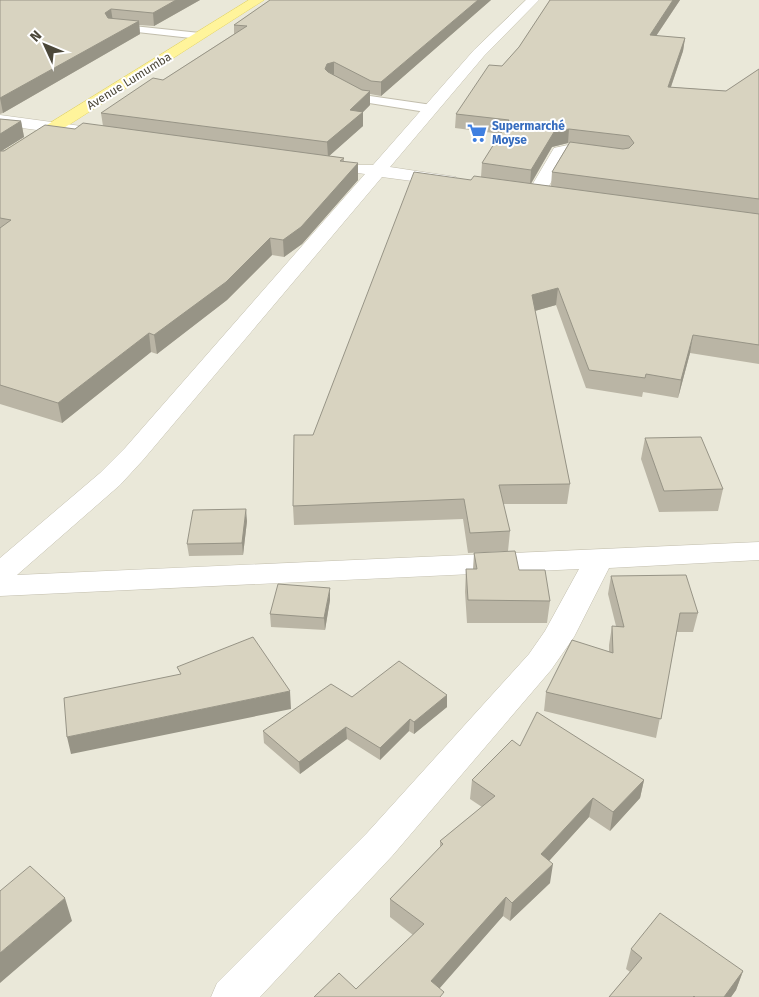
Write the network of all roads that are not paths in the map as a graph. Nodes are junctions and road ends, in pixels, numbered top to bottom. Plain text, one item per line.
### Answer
1 (258, 0) edge
2 (533, 0) edge
3 (114, 27) edge
4 (200, 36) junction
5 (333, 81) edge
6 (432, 109) junction
7 (0, 120) edge
8 (55, 127) junction
9 (94, 132) edge
10 (621, 158) edge
11 (0, 162) edge
12 (345, 166) edge
13 (379, 171) junction
14 (468, 183) edge
15 (517, 190) edge
16 (537, 192) junction
17 (556, 195) edge
18 (759, 551) edge
19 (599, 558) junction
20 (0, 574) edge
21 (0, 586) edge
22 (232, 997) edge

1 - 4 main road, Avenue Lumumba
2 - 6 street
3 - 4 lane
4 - 8 main road, Avenue Lumumba
5 - 6 lane
6 - 13 street
7 - 8 street
8 - 9 street
8 - 11 main road, Avenue Lumumba
10 - 16 street
12 - 13 street
13 - 14 street
13 - 20 street
15 - 16 street
16 - 17 street
18 - 19 street
19 - 21 street
19 - 22 street

